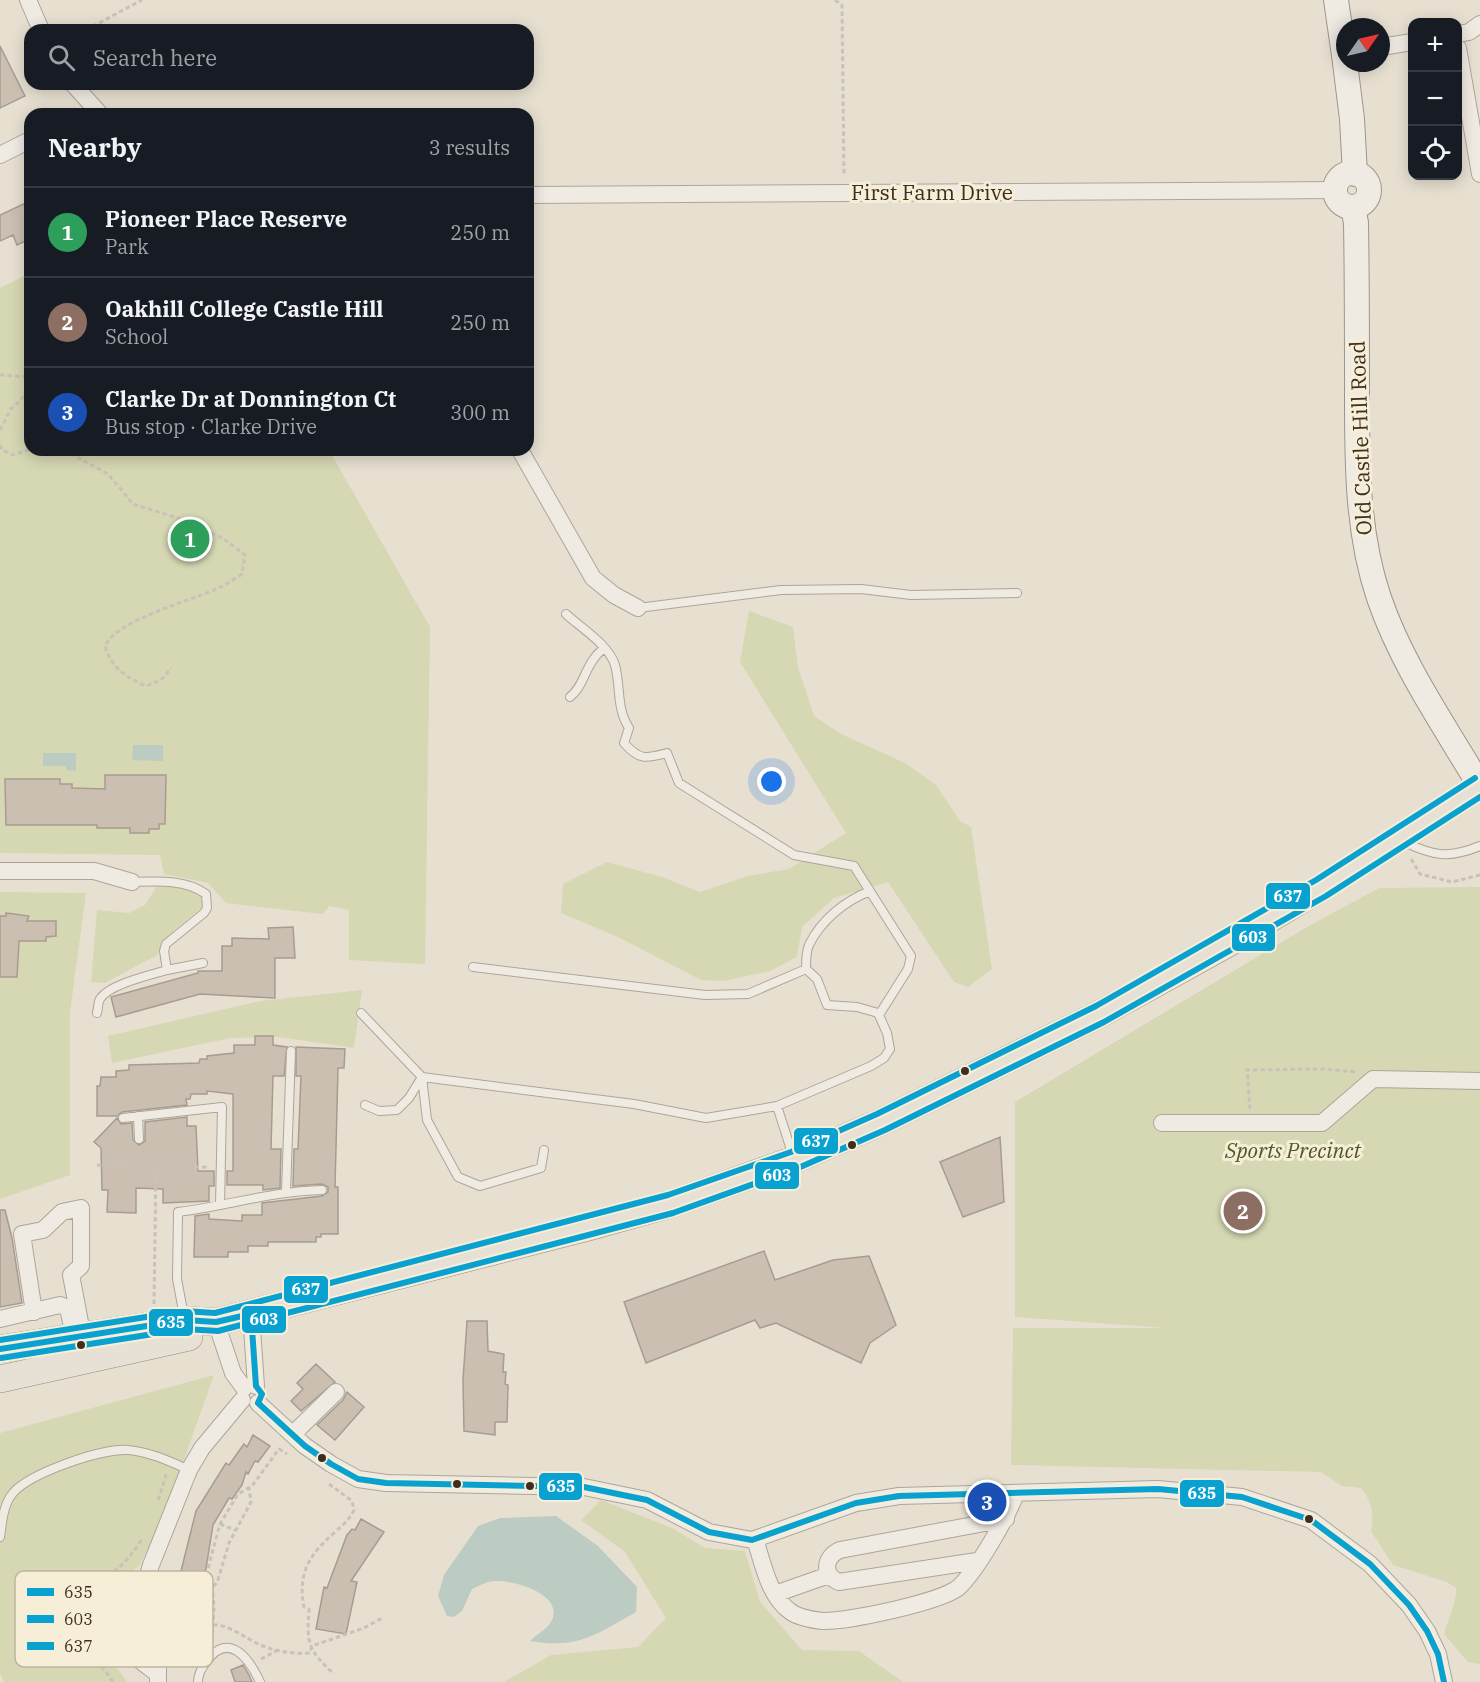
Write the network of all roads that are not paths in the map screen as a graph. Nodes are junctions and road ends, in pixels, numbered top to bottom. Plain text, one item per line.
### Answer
1 (28, 0) edge
2 (1336, 0) edge
3 (1339, 18) edge
4 (38, 24) edge
5 (1480, 24) edge
6 (1462, 33) edge
7 (1408, 43) edge
8 (1390, 46) edge
9 (1462, 71) edge
10 (1347, 72) edge
11 (77, 90) edge
12 (89, 108) edge
13 (24, 143) edge
14 (0, 155) edge
15 (1355, 174) junction
16 (1480, 174) edge
17 (1335, 190) junction
18 (534, 195) edge
19 (1353, 207) junction
20 (523, 456) edge
21 (1017, 593) dead end
22 (638, 608) joint
23 (566, 614) dead end
24 (604, 648) junction
25 (570, 697) dead end
26 (1480, 786) edge
27 (1480, 846) edge
28 (1405, 849) junction
29 (0, 871) edge
30 (132, 882) joint
31 (870, 891) junction
32 (203, 963) dead end
33 (473, 967) dead end
34 (806, 969) junction
35 (167, 970) junction
36 (97, 1013) dead end
37 (361, 1013) dead end
38 (879, 1014) junction
39 (291, 1051) dead end
40 (422, 1077) junction
41 (1480, 1081) edge
42 (365, 1105) dead end
43 (777, 1106) junction
44 (138, 1116) junction
45 (123, 1118) dead end
46 (1162, 1123) dead end
47 (139, 1139) dead end
48 (544, 1150) dead end
49 (794, 1160) junction
50 (322, 1190) dead end
51 (286, 1191) junction
52 (220, 1205) junction
53 (34, 1312) junction
54 (251, 1314) junction
55 (0, 1319) edge
56 (185, 1320) junction
57 (216, 1322) junction
58 (79, 1339) junction
59 (0, 1350) edge
60 (56, 1367) junction
61 (0, 1379) edge
62 (336, 1392) dead end
63 (0, 1393) edge
64 (250, 1394) junction
65 (293, 1434) junction
66 (189, 1470) junction
67 (1016, 1493) junction
68 (1006, 1519) junction
69 (0, 1537) edge
70 (755, 1539) junction
71 (978, 1561) junction
72 (151, 1571) edge
73 (829, 1575) junction
74 (776, 1594) junction
75 (213, 1654) edge
76 (141, 1667) edge
77 (202, 1667) edge
78 (158, 1681) edge
79 (198, 1682) edge
80 (260, 1682) edge
81 (1444, 1682) edge

1 - 4 street
2 - 3 street
5 - 6 street
7 - 8 street
9 - 16 street
10 - 15 street
11 - 12 street
13 - 14 street
15 - 17 street
15 - 19 street
17 - 18 street, First Farm Drive
17 - 19 street
19 - 26 street, Old Castle Hill Road
20 - 22 street
21 - 22 lane
23 - 24 lane
24 - 25 lane
24 - 31 lane
26 - 28 main road
27 - 28 lane
28 - 49 main road
29 - 30 street
30 - 35 lane
31 - 34 lane
31 - 38 lane
32 - 35 lane
33 - 34 lane
34 - 38 lane
35 - 36 lane
37 - 40 lane
38 - 43 lane
39 - 51 lane
40 - 42 lane
40 - 43 lane
40 - 48 lane
41 - 46 street
43 - 49 lane
44 - 45 lane
44 - 47 lane
44 - 52 lane
49 - 54 main road
50 - 51 lane
51 - 52 lane
52 - 56 lane
53 - 55 street
53 - 58 street
53 - 58 street
54 - 57 main road
54 - 64 street
56 - 57 main road
56 - 58 main road
57 - 60 main road
57 - 64 street
58 - 59 main road
60 - 61 main road
60 - 63 main road
62 - 65 street
64 - 65 street
64 - 66 street
65 - 70 street
66 - 69 lane
66 - 72 street
67 - 68 street
67 - 70 street
67 - 81 street
68 - 71 street
68 - 73 street
70 - 74 street
71 - 73 street
71 - 74 street
73 - 74 street
75 - 80 lane
76 - 78 lane
77 - 79 lane

